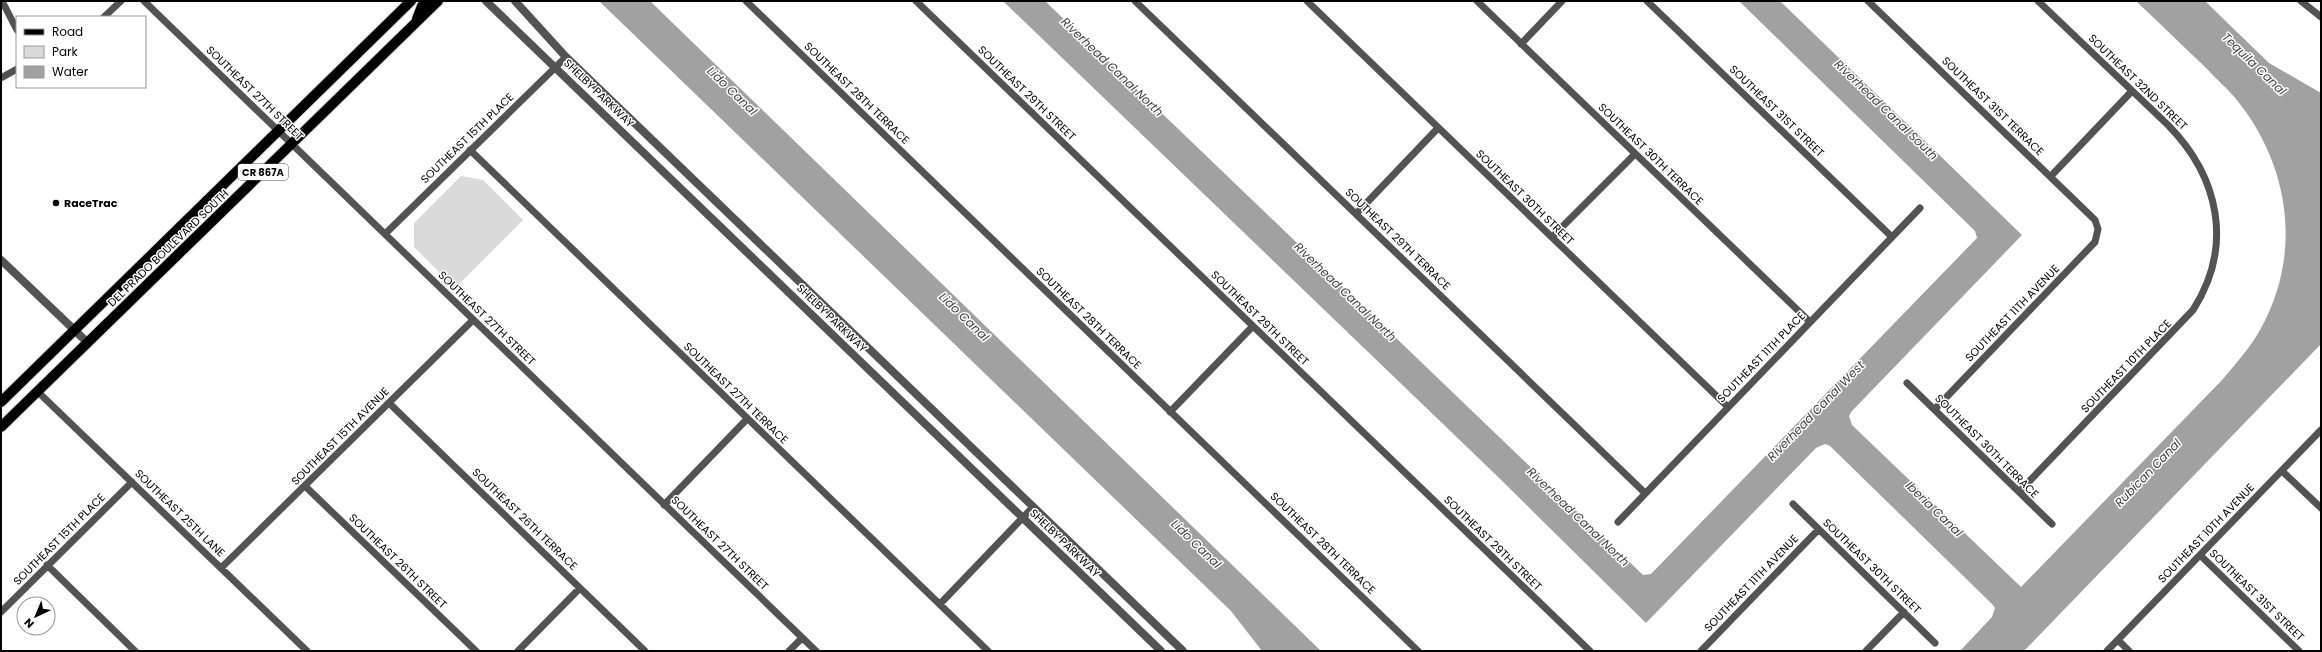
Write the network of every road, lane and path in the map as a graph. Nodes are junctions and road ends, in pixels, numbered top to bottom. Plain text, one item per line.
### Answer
1 (2, 1) edge
2 (120, 1) edge
3 (144, 1) edge
4 (411, 1) edge
5 (427, 1) edge
6 (438, 1) edge
7 (486, 1) edge
8 (515, 1) edge
9 (746, 1) edge
10 (916, 1) edge
11 (1135, 1) edge
12 (1308, 1) edge
13 (1477, 1) edge
14 (1562, 1) edge
15 (1647, 1) edge
16 (1868, 1) edge
17 (2038, 1) edge
18 (2301, 1) edge
19 (105, 16) edge
20 (2321, 17) edge
21 (414, 24) junction
22 (16, 28) edge
23 (1521, 44) junction
24 (566, 57) junction
25 (556, 67) junction
26 (16, 70) edge
27 (1, 78) edge
28 (2132, 91) junction
29 (1438, 128) junction
30 (279, 132) junction
31 (291, 144) junction
32 (470, 150) junction
33 (1634, 154) junction
34 (2051, 176) junction
35 (1920, 208) dead end
36 (1356, 214) junction
37 (2098, 229) joint
38 (385, 234) junction
39 (2217, 236) joint
40 (1552, 237) junction
41 (1892, 237) junction
42 (1, 260) edge
43 (473, 320) junction
44 (1810, 322) junction
45 (1253, 326) junction
46 (75, 330) junction
47 (88, 343) junction
48 (1907, 383) dead end
49 (37, 391) junction
50 (1, 402) edge
51 (389, 403) junction
52 (1728, 407) junction
53 (1935, 409) junction
54 (1170, 412) junction
55 (747, 418) junction
56 (1, 427) edge
57 (2321, 430) edge
58 (2282, 470) junction
59 (132, 482) junction
60 (305, 486) junction
61 (2019, 492) junction
62 (1645, 493) junction
63 (1793, 504) dead end
64 (664, 505) junction
65 (1033, 507) junction
66 (2321, 508) edge
67 (1023, 518) junction
68 (1618, 522) dead end
69 (2052, 524) dead end
70 (1818, 530) junction
71 (2200, 555) junction
72 (47, 565) junction
73 (221, 568) junction
74 (580, 588) junction
75 (940, 604) junction
76 (1, 612) edge
77 (1904, 612) junction
78 (802, 638) junction
79 (2118, 640) junction
80 (1935, 643) dead end
81 (1586, 650) edge
82 (135, 651) edge
83 (307, 651) edge
84 (476, 651) edge
85 (518, 651) edge
86 (645, 651) edge
87 (789, 651) edge
88 (816, 651) edge
89 (988, 651) edge
90 (1161, 651) edge
91 (1183, 651) edge
92 (1418, 651) edge
93 (1700, 651) edge
94 (1866, 651) edge
95 (2107, 651) edge
96 (2129, 651) edge
97 (2299, 651) edge

1 - 22 street
2 - 19 street
3 - 30 street, SOUTHEAST 27TH STREET
4 - 30 main road, DEL PRADO BOULEVARD SOUTH / CR 867A
5 - 21 main road
6 - 21 main road, DEL PRADO BOULEVARD SOUTH / CR 867A
7 - 25 street, SHELBY PARKWAY
8 - 24 street, SHELBY PARKWAY
9 - 54 street, SOUTHEAST 28TH TERRACE
10 - 45 street, SOUTHEAST 29TH STREET
11 - 36 street, SOUTHEAST 29TH TERRACE
12 - 29 street, SOUTHEAST 30TH STREET
13 - 23 street, SOUTHEAST 30TH TERRACE
14 - 23 street
15 - 41 street, SOUTHEAST 31ST STREET
16 - 34 street, SOUTHEAST 31ST TERRACE
17 - 28 street, SOUTHEAST 32ND STREET
18 - 20 street
21 - 31 main road, DEL PRADO BOULEVARD SOUTH / CR 867A
23 - 33 street, SOUTHEAST 30TH TERRACE
24 - 25 street, SOUTHEAST 15TH PLACE
24 - 65 street, SHELBY PARKWAY
25 - 32 street, SOUTHEAST 15TH PLACE
25 - 67 street, SHELBY PARKWAY
26 - 27 street
28 - 34 street
28 - 39 street, SOUTHEAST 32ND STREET
29 - 36 street
29 - 40 street, SOUTHEAST 30TH STREET
30 - 31 street, SOUTHEAST 27TH STREET
30 - 46 main road, DEL PRADO BOULEVARD SOUTH / CR 867A
31 - 38 street, SOUTHEAST 27TH STREET
31 - 47 main road, DEL PRADO BOULEVARD SOUTH / CR 867A
32 - 38 street, SOUTHEAST 15TH PLACE
32 - 55 street, SOUTHEAST 27TH TERRACE
33 - 40 street
33 - 44 street, SOUTHEAST 30TH TERRACE
34 - 37 street, SOUTHEAST 31ST TERRACE
35 - 41 street, SOUTHEAST 11TH PLACE
36 - 62 street, SOUTHEAST 29TH TERRACE
37 - 53 street, SOUTHEAST 11TH AVENUE
38 - 43 street, SOUTHEAST 27TH STREET
39 - 61 street, SOUTHEAST 10TH PLACE
40 - 52 street, SOUTHEAST 30TH STREET
41 - 44 street, SOUTHEAST 11TH PLACE
42 - 46 street
43 - 51 street, SOUTHEAST 15TH AVENUE
43 - 64 street, SOUTHEAST 27TH STREET
44 - 52 street, SOUTHEAST 11TH PLACE
45 - 54 street
45 - 81 street, SOUTHEAST 29TH STREET
46 - 47 street
46 - 50 main road, DEL PRADO BOULEVARD SOUTH / CR 867A
47 - 49 main road, DEL PRADO BOULEVARD SOUTH / CR 867A
48 - 53 street, SOUTHEAST 30TH TERRACE
49 - 56 main road, DEL PRADO BOULEVARD SOUTH / CR 867A
49 - 59 street, SOUTHEAST 25TH LANE
51 - 60 street, SOUTHEAST 15TH AVENUE
51 - 74 street, SOUTHEAST 26TH TERRACE
52 - 62 street, SOUTHEAST 11TH PLACE
53 - 61 street, SOUTHEAST 30TH TERRACE
54 - 92 street, SOUTHEAST 28TH TERRACE
55 - 64 street
55 - 75 street, SOUTHEAST 27TH TERRACE
57 - 58 street, SOUTHEAST 10TH AVENUE
58 - 66 street
58 - 71 street, SOUTHEAST 10TH AVENUE
59 - 72 street, SOUTHEAST 15TH PLACE
59 - 73 street, SOUTHEAST 25TH LANE
60 - 73 street, SOUTHEAST 15TH AVENUE
60 - 84 street, SOUTHEAST 26TH STREET
61 - 69 street, SOUTHEAST 30TH TERRACE
62 - 68 street, SOUTHEAST 11TH PLACE
63 - 70 street, SOUTHEAST 30TH STREET
64 - 78 street, SOUTHEAST 27TH STREET
65 - 67 street
65 - 91 street, SHELBY PARKWAY
67 - 75 street
67 - 90 street, SHELBY PARKWAY
70 - 77 street, SOUTHEAST 30TH STREET
70 - 93 street, SOUTHEAST 11TH AVENUE
71 - 79 street, SOUTHEAST 10TH AVENUE
71 - 97 street, SOUTHEAST 31ST STREET
72 - 76 street, SOUTHEAST 15TH PLACE
72 - 82 street
73 - 83 street, SOUTHEAST 25TH LANE
74 - 85 street
74 - 86 street, SOUTHEAST 26TH TERRACE
75 - 89 street, SOUTHEAST 27TH TERRACE
77 - 80 street, SOUTHEAST 30TH STREET
77 - 94 street
78 - 87 street
78 - 88 street, SOUTHEAST 27TH STREET
79 - 95 street, SOUTHEAST 10TH AVENUE
79 - 96 street

